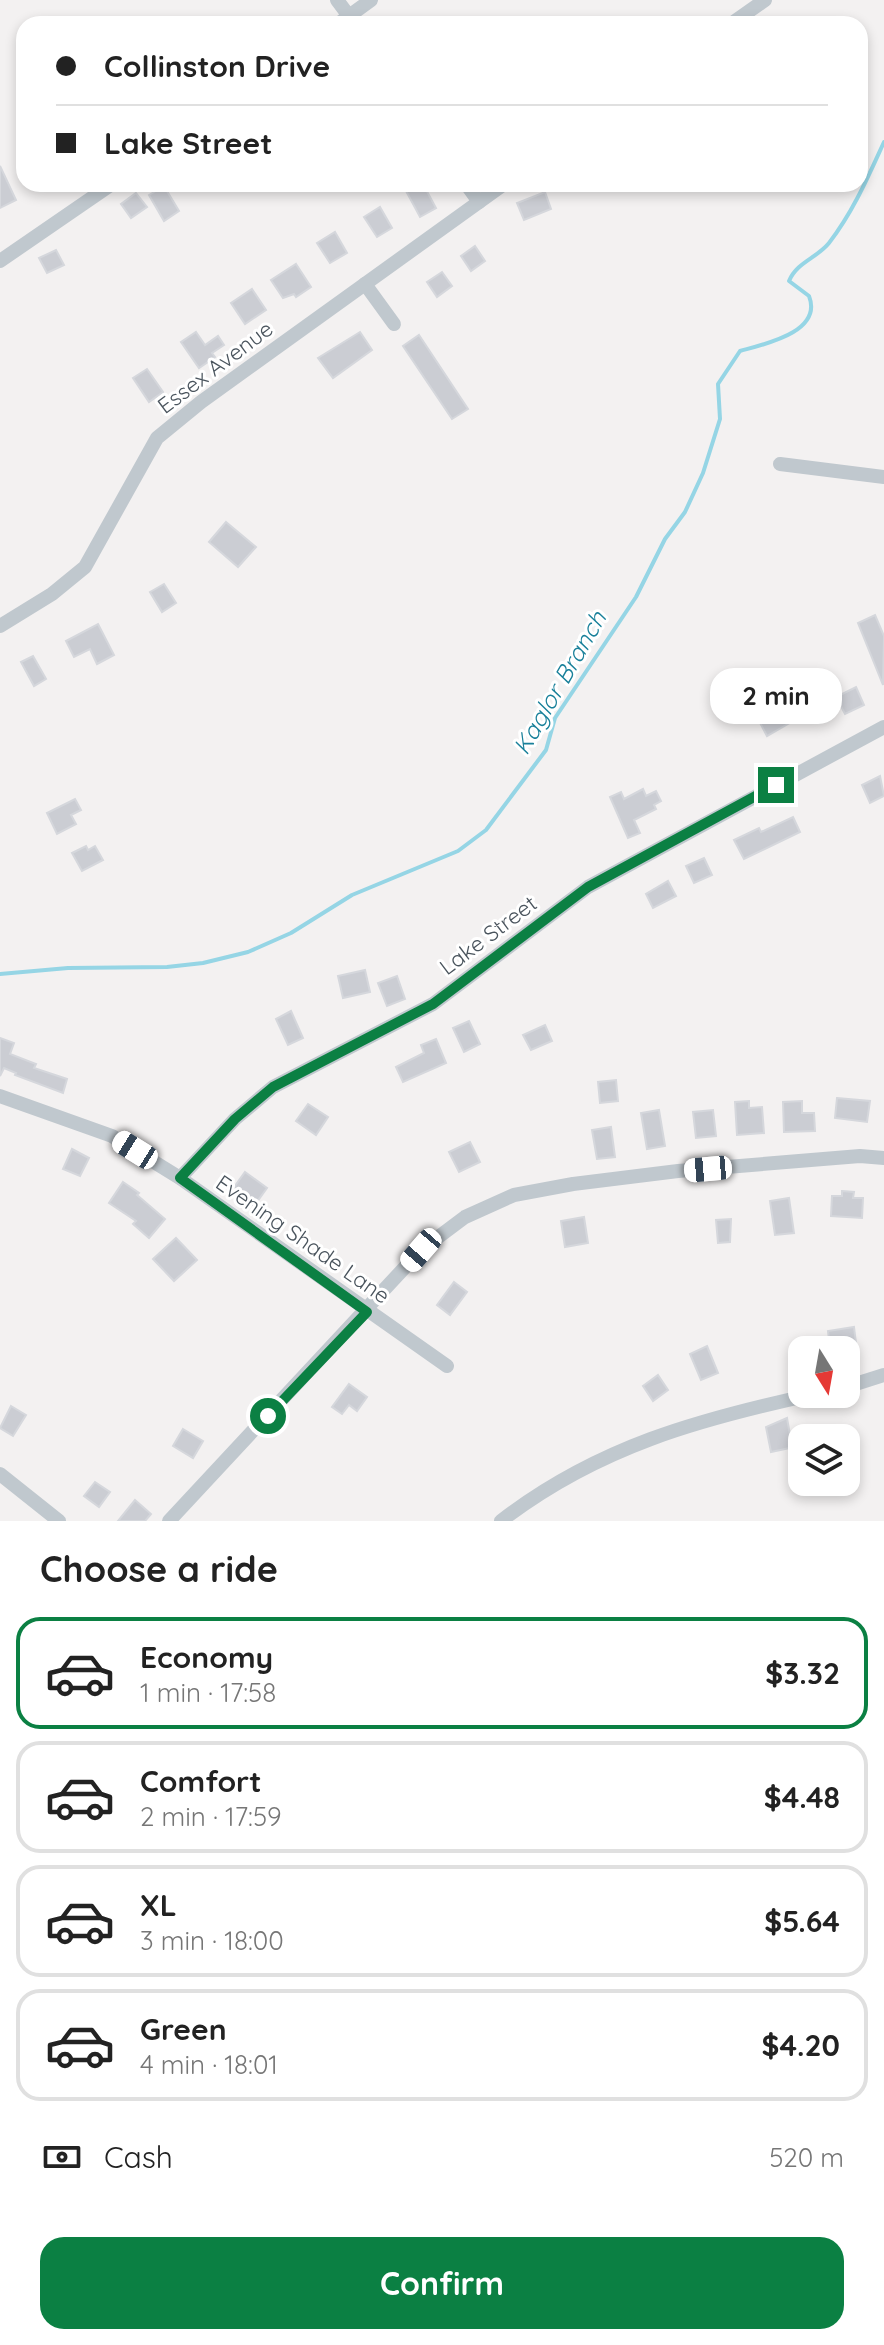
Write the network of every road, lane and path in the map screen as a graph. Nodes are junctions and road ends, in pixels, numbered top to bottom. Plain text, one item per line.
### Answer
1 (371, 0) edge
2 (765, 0) edge
3 (353, 16) edge
4 (742, 16) edge
5 (99, 192) edge
6 (472, 192) edge
7 (493, 192) edge
8 (479, 202) junction
9 (3, 253) edge
10 (365, 284) junction
11 (394, 324) dead end
12 (780, 464) dead end
13 (884, 477) edge
14 (0, 626) edge
15 (884, 727) edge
16 (0, 1096) edge
17 (884, 1158) edge
18 (180, 1178) junction
19 (367, 1312) junction
20 (447, 1366) dead end
21 (884, 1375) edge
22 (860, 1383) edge
23 (788, 1400) edge
24 (0, 1474) edge
25 (59, 1521) edge
26 (169, 1521) edge
27 (501, 1521) edge

1 - 3 street
2 - 4 street
5 - 9 street
6 - 8 street
7 - 8 street, Essex Avenue
8 - 10 street, Essex Avenue
10 - 11 street
10 - 14 street, Essex Avenue
12 - 13 street
15 - 18 street, Lake Street
16 - 18 street, Evening Shade Lane
17 - 19 street
18 - 19 street, Evening Shade Lane
19 - 20 street, Evening Shade Lane
19 - 26 street
21 - 22 street
23 - 27 street
24 - 25 street

